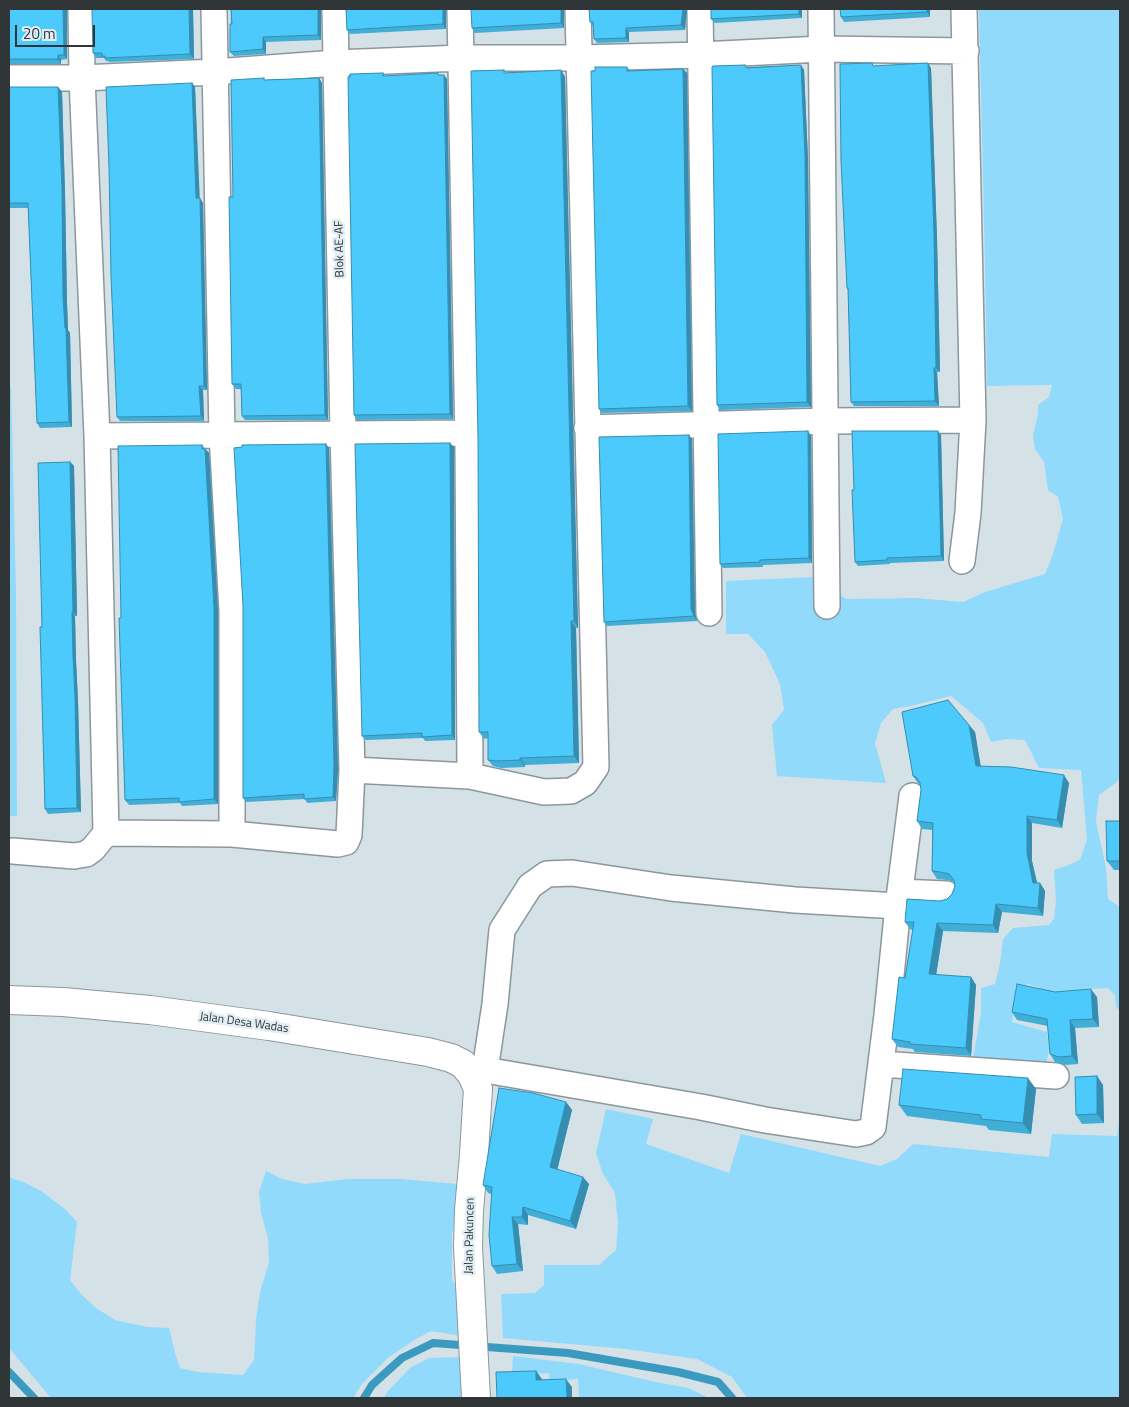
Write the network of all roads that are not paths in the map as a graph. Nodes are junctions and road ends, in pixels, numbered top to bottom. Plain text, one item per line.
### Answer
1 (81, 9) edge
2 (214, 9) edge
3 (335, 9) edge
4 (460, 9) edge
5 (578, 9) edge
6 (700, 9) edge
7 (821, 9) edge
8 (964, 9) edge
9 (822, 49) junction
10 (966, 51) junction
11 (701, 55) junction
12 (461, 58) junction
13 (579, 58) junction
14 (336, 64) junction
15 (216, 72) junction
16 (9, 78) edge
17 (82, 78) junction
18 (973, 420) junction
19 (826, 421) junction
20 (706, 425) junction
21 (588, 428) junction
22 (467, 433) junction
23 (343, 434) junction
24 (222, 435) junction
25 (97, 436) junction
26 (962, 561) dead end
27 (827, 606) dead end
28 (709, 613) dead end
29 (352, 770) junction
30 (470, 776) junction
31 (912, 796) dead end
32 (106, 833) junction
33 (232, 834) junction
34 (13, 851) dead end
35 (946, 894) dead end
36 (899, 899) junction
37 (9, 1000) edge
38 (881, 1064) junction
39 (478, 1072) junction
40 (1056, 1076) dead end
41 (476, 1398) edge

1 - 17 street
2 - 15 street
3 - 14 street, Blok AE-AF
4 - 12 street
5 - 13 street
6 - 11 street
7 - 9 street
8 - 10 street
9 - 10 street
9 - 11 street
9 - 19 street
10 - 18 street
11 - 13 street
11 - 20 street
12 - 13 street
12 - 14 street
12 - 22 street
13 - 21 street
14 - 15 street
14 - 23 street, Blok AE-AF
15 - 17 street
15 - 24 street
16 - 17 street
17 - 25 street
18 - 19 street
18 - 26 street
19 - 20 street
19 - 27 street
20 - 21 street
20 - 28 street
21 - 30 street
22 - 23 street
22 - 30 street
23 - 24 street
23 - 29 street, Blok AE-AF
24 - 25 street
24 - 33 street
25 - 32 street
29 - 30 street
29 - 33 street, Blok AE-AF
31 - 36 street
32 - 33 street
32 - 34 street
35 - 36 street
36 - 38 street
36 - 39 street
37 - 39 main road, Jalan Desa Wadas
38 - 39 street
38 - 40 street
39 - 41 main road, Jalan Pakuncen

